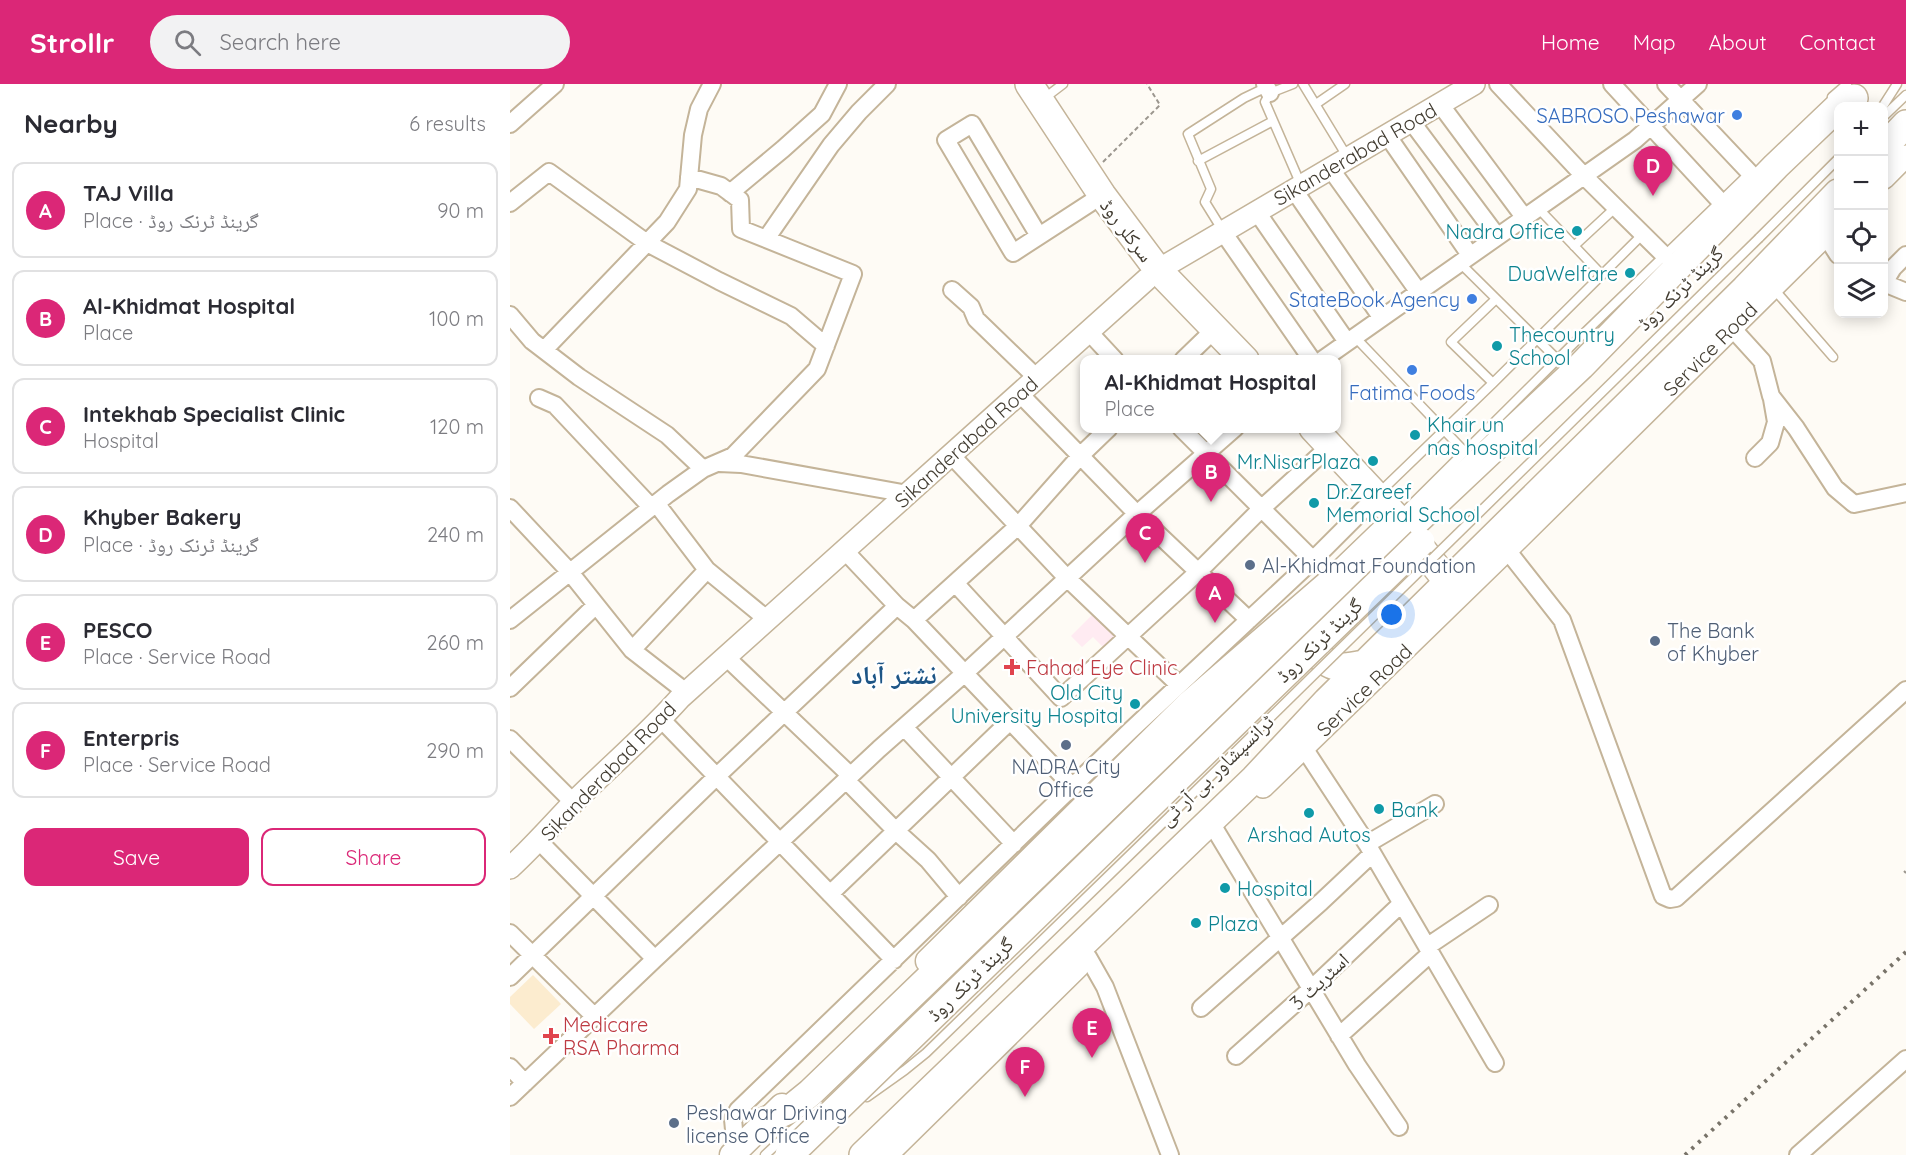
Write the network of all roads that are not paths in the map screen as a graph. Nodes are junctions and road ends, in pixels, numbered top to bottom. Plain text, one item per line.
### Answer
1 (555, 84) edge
2 (712, 84) edge
3 (838, 84) edge
4 (887, 84) edge
5 (1064, 84) edge
6 (1293, 84) edge
7 (1303, 84) edge
8 (1345, 84) edge
9 (1474, 84) edge
10 (1498, 84) edge
11 (1612, 84) edge
12 (1666, 84) edge
13 (1698, 84) edge
14 (1897, 84) edge
15 (1030, 88) edge
16 (1267, 88) edge
17 (1906, 95) edge
18 (1680, 99) junction
19 (1846, 99) edge
20 (1886, 102) edge
21 (1316, 104) junction
22 (1440, 104) junction
23 (1888, 112) edge
24 (1273, 121) junction
25 (1411, 121) junction
26 (510, 123) edge
27 (1906, 124) edge
28 (1651, 126) junction
29 (1387, 135) junction
30 (1888, 143) edge
31 (1906, 156) edge
32 (1198, 161) junction
33 (1339, 163) junction
34 (1834, 164) edge
35 (1754, 169) joint
36 (1888, 174) edge
37 (1584, 176) junction
38 (689, 177) junction
39 (1297, 188) junction
40 (730, 193) junction
41 (1834, 198) edge
42 (1720, 201) junction
43 (510, 203) edge
44 (1090, 203) junction
45 (1616, 207) junction
46 (1257, 212) junction
47 (1531, 212) junction
48 (1832, 229) edge
49 (1223, 232) junction
50 (1643, 234) junction
51 (1039, 236) junction
52 (1497, 236) junction
53 (766, 239) junction
54 (647, 243) junction
55 (1574, 246) junction
56 (1664, 255) junction
57 (1906, 255) edge
58 (1465, 259) junction
59 (1152, 274) junction
60 (1602, 275) junction
61 (1888, 276) edge
62 (1888, 285) edge
63 (1772, 287) junction
64 (952, 290) dead end
65 (1418, 291) junction
66 (1906, 292) edge
67 (1496, 299) junction
68 (510, 315) edge
69 (1381, 317) junction
70 (1732, 328) junction
71 (1214, 330) junction
72 (1089, 332) junction
73 (1350, 339) junction
74 (1538, 339) junction
75 (826, 346) junction
76 (544, 350) junction
77 (1110, 355) edge
78 (1188, 355) edge
79 (1240, 355) edge
80 (1309, 355) edge
81 (1329, 355) edge
82 (1833, 357) dead end
83 (1557, 359) junction
84 (1037, 378) junction
85 (1493, 384) junction
86 (1020, 394) junction
87 (1772, 396) junction
88 (539, 398) dead end
89 (1444, 430) junction
90 (1105, 433) edge
91 (1185, 433) edge
92 (1230, 433) edge
93 (1321, 438) edge
94 (1465, 452) junction
95 (1081, 454) junction
96 (1206, 454) junction
97 (952, 456) junction
98 (1755, 458) dead end
99 (711, 466) junction
100 (1906, 493) edge
101 (908, 494) junction
102 (1376, 496) junction
103 (653, 505) junction
104 (510, 508) edge
105 (1261, 509) junction
106 (1137, 514) junction
107 (1402, 524) junction
108 (1018, 526) junction
109 (1507, 550) junction
110 (845, 551) junction
111 (1313, 560) junction
112 (707, 570) junction
113 (569, 572) junction
114 (1198, 572) junction
115 (1067, 578) junction
116 (1448, 582) junction
117 (955, 583) junction
118 (596, 606) junction
119 (897, 606) junction
120 (510, 620) edge
121 (768, 620) junction
122 (914, 620) junction
123 (1249, 620) junction
124 (1306, 620) junction
125 (1128, 636) junction
126 (1003, 637) junction
127 (1273, 648) junction
128 (632, 650) junction
129 (726, 657) junction
130 (1365, 664) junction
131 (965, 673) junction
132 (1179, 685) junction
133 (510, 688) edge
134 (1906, 690) edge
135 (686, 692) junction
136 (1327, 701) junction
137 (784, 713) junction
138 (661, 719) junction
139 (1010, 721) junction
140 (904, 727) junction
141 (510, 739) edge
142 (1304, 748) junction
143 (717, 776) junction
144 (951, 777) junction
145 (848, 778) junction
146 (1073, 786) junction
147 (574, 802) junction
148 (1435, 804) dead end
149 (896, 831) junction
150 (1216, 831) junction
151 (539, 842) junction
152 (780, 843) junction
153 (1014, 844) junction
154 (1369, 849) junction
155 (510, 868) edge
156 (830, 894) junction
157 (593, 897) junction
158 (959, 897) junction
159 (1401, 904) junction
160 (1490, 905) dead end
161 (510, 933) edge
162 (1280, 938) junction
163 (1430, 950) junction
164 (532, 956) junction
165 (1088, 957) junction
166 (655, 959) junction
167 (894, 960) junction
168 (510, 977) edge
169 (1311, 989) junction
170 (1202, 1008) dead end
171 (594, 1016) junction
172 (1339, 1036) junction
173 (926, 1053) junction
174 (1236, 1056) dead end
175 (1906, 1059) edge
176 (1495, 1063) dead end
177 (510, 1066) edge
178 (525, 1083) junction
179 (510, 1097) edge
180 (858, 1104) dead end
181 (767, 1120) junction
182 (1399, 1127) dead end
183 (734, 1153) edge
184 (765, 1155) edge
185 (789, 1155) edge
186 (863, 1155) edge
187 (887, 1155) edge
188 (1170, 1155) edge
189 (1798, 1155) edge

1 - 26 street
2 - 38 street
3 - 40 street
4 - 53 street
5 - 15 lane
6 - 16 lane
7 - 21 lane
8 - 21 lane
9 - 22 street, Sikanderabad Road
10 - 37 street
11 - 28 street
12 - 18 street
13 - 18 street
14 - 20 lane
15 - 44 main road
15 - 59 main road, سرکلر روڈ
16 - 24 lane
16 - 32 lane
17 - 23 lane
18 - 28 street
18 - 35 street
19 - 107 main road
19 - 185 main road, گرینڈ ٹرنک روڈ, bridge
21 - 33 lane
22 - 25 street, Sikanderabad Road
22 - 47 street
24 - 32 lane
24 - 39 lane
25 - 29 street, Sikanderabad Road
25 - 52 street
27 - 30 main road
28 - 37 street
28 - 42 street
29 - 33 street, Sikanderabad Road
29 - 58 street
31 - 36 street
32 - 49 lane
33 - 39 street, Sikanderabad Road
33 - 65 street
34 - 173 lane, ٹرانسپشاور بی آر ٹی, bridge
35 - 42 lane
37 - 45 street
37 - 47 street
38 - 40 street
38 - 54 street
39 - 46 street, Sikanderabad Road
39 - 69 street
40 - 53 street
41 - 116 main road
42 - 56 lane
43 - 54 street
44 - 51 street
44 - 59 main road
45 - 50 street
45 - 55 lane
46 - 49 street, Sikanderabad Road
46 - 73 street
47 - 52 street
47 - 55 lane
48 - 63 street, Service Road
49 - 59 street, Sikanderabad Road
49 - 80 street
50 - 56 street
50 - 60 lane
51 - 51 street
52 - 58 street
53 - 75 street
54 - 75 street
54 - 76 street
55 - 60 lane
56 - 83 lane
57 - 61 street
58 - 65 street
58 - 67 lane
59 - 71 main road, سرکلر روڈ
59 - 72 street, Sikanderabad Road
60 - 74 lane
62 - 66 street
63 - 70 street, Service Road
63 - 82 lane
64 - 84 street
65 - 69 street
67 - 74 lane
67 - 85 lane
68 - 76 street
69 - 73 street
70 - 87 street
70 - 109 street, Service Road
71 - 78 street
71 - 79 main road, سرکلر روڈ
72 - 77 street
72 - 84 street, Sikanderabad Road
73 - 81 street
73 - 89 lane
74 - 83 lane
74 - 85 lane
75 - 99 street
76 - 99 street
83 - 94 lane
84 - 86 street, Sikanderabad Road
85 - 89 lane
86 - 95 street
86 - 97 street, Sikanderabad Road
87 - 98 street
87 - 100 street
88 - 103 street
89 - 94 lane
89 - 102 lane
90 - 95 street
91 - 96 street
92 - 96 street
93 - 102 main road
93 - 105 street
94 - 107 lane
95 - 106 street
95 - 108 street
96 - 105 street
96 - 106 street
97 - 101 street, Sikanderabad Road
97 - 108 street
99 - 101 street
99 - 103 street
101 - 110 street, Sikanderabad Road
102 - 107 main road
102 - 111 street
103 - 112 street
103 - 113 street
104 - 113 street
105 - 111 street
105 - 114 street
106 - 114 street
106 - 115 street
107 - 116 main road
107 - 124 main road
107 - 181 main road
108 - 115 street
108 - 117 street
109 - 134 street
109 - 142 street, Service Road
110 - 119 street
110 - 121 street, Sikanderabad Road
111 - 123 street
112 - 121 street
112 - 128 street
113 - 118 street
113 - 120 street
114 - 123 street
114 - 125 street
115 - 125 street
115 - 126 street
116 - 130 main road
117 - 122 street
117 - 126 street
118 - 128 street
118 - 133 street
119 - 122 street
119 - 137 street
121 - 129 street, Sikanderabad Road
122 - 131 street
123 - 132 street
124 - 127 main road
124 - 130 main road
125 - 126 street
125 - 132 street
126 - 131 street
127 - 136 main road
127 - 181 main road
128 - 135 street
129 - 135 street, Sikanderabad Road
129 - 137 street
130 - 136 main road
131 - 139 street
131 - 140 street
132 - 146 street
135 - 138 street, Sikanderabad Road
136 - 186 main road
137 - 143 street
137 - 145 street
138 - 143 street
138 - 147 street, Sikanderabad Road
139 - 144 street
139 - 146 street
140 - 144 street
140 - 145 street
141 - 147 street
142 - 150 street, Service Road
142 - 154 street
143 - 152 street
143 - 157 street
144 - 149 street
144 - 153 street
145 - 149 street
145 - 152 street
146 - 153 street
147 - 151 street, Sikanderabad Road
148 - 154 street
149 - 156 street
149 - 158 street
150 - 162 street
150 - 165 street, Service Road
151 - 155 street, Sikanderabad Road
151 - 157 street
152 - 156 street
152 - 166 street
153 - 158 street
154 - 159 street
154 - 162 street
156 - 167 street
157 - 164 street
157 - 166 street
158 - 167 street
159 - 163 street
159 - 169 street, اسٹریٹ 3
160 - 163 street
161 - 164 street
162 - 169 street
162 - 170 street
163 - 172 street
163 - 176 street
164 - 168 street
164 - 171 street
165 - 187 street, Service Road
165 - 188 street
166 - 171 street
167 - 183 street
169 - 172 street
169 - 174 street, اسٹریٹ 3
171 - 178 street
172 - 182 street
173 - 180 lane, ٹرانسپشاور بی آر ٹی
173 - 184 lane, ٹرانسپشاور بی آر ٹی
175 - 189 street
177 - 178 street
178 - 179 street
181 - 183 main road

